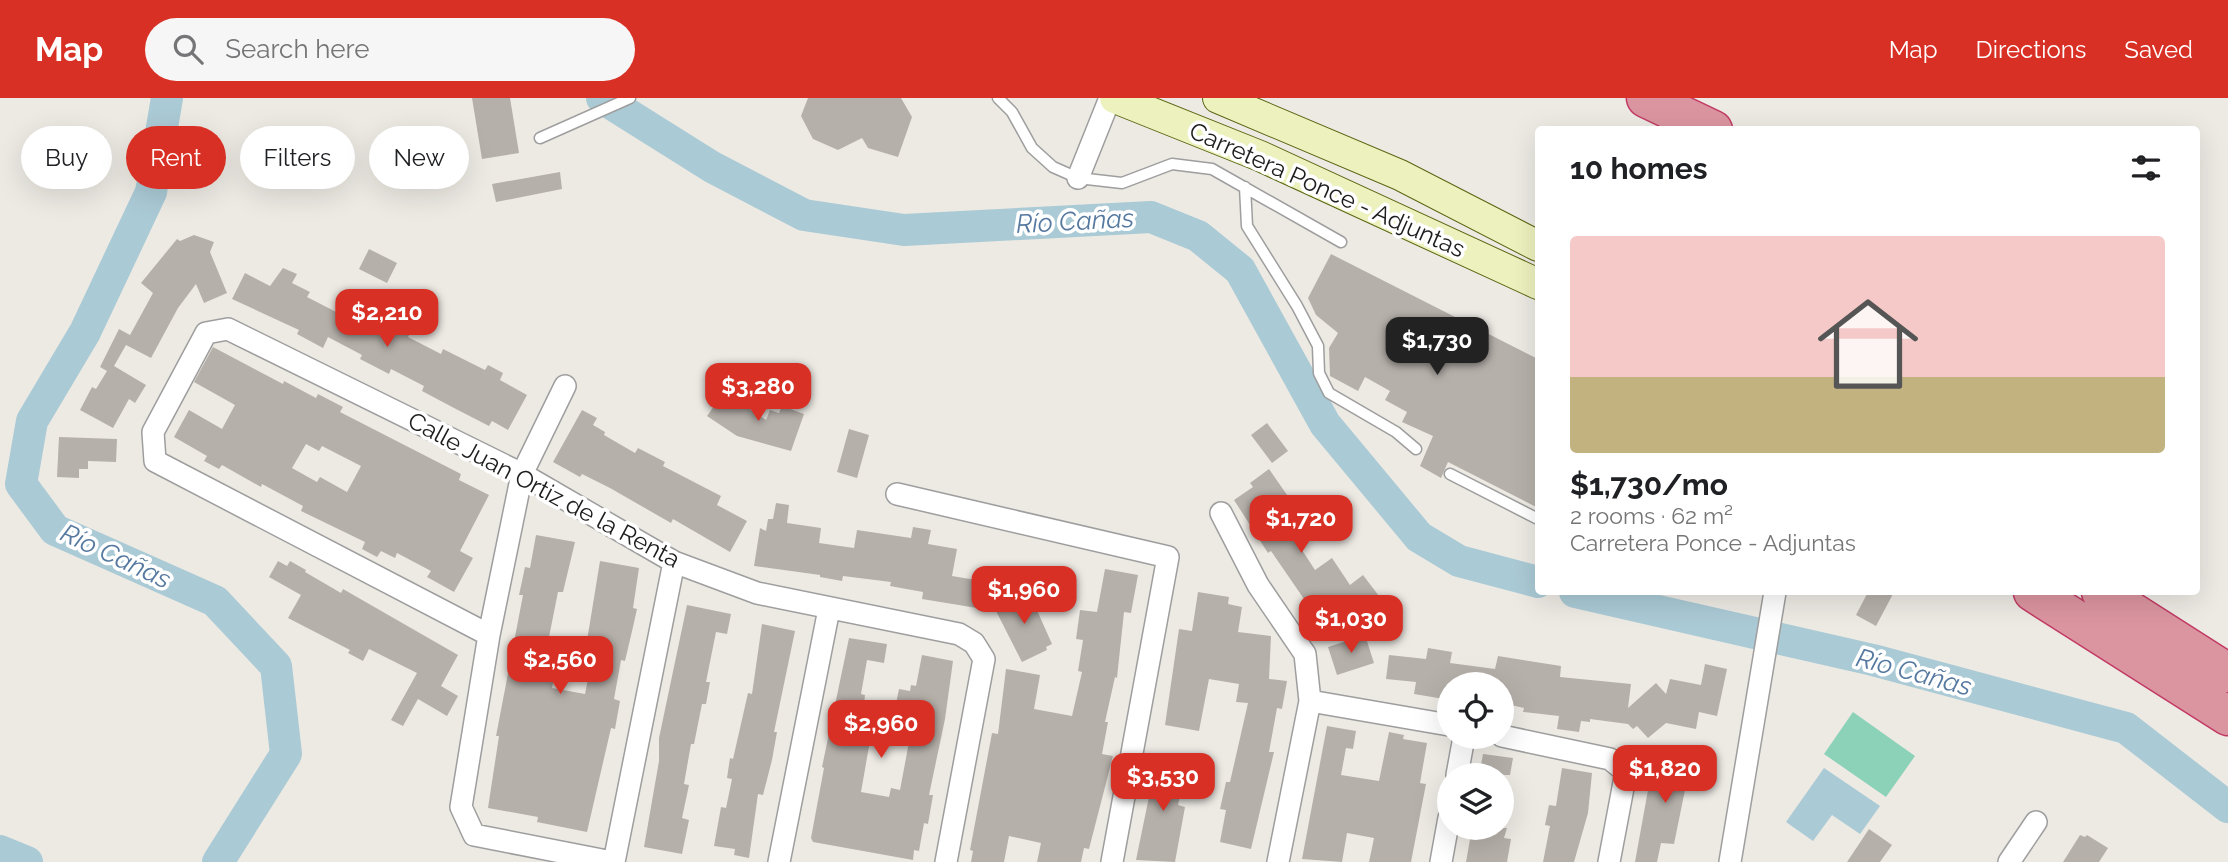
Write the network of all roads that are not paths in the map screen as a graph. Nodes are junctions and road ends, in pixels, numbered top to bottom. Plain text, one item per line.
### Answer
1 (630, 98) edge
2 (999, 98) edge
3 (1113, 98) edge
4 (1218, 98) edge
5 (1616, 98) edge
6 (1647, 98) edge
7 (1663, 126) edge
8 (1705, 126) edge
9 (540, 138) dead end
10 (1078, 178) junction
11 (1245, 187) junction
12 (1342, 242) dead end
13 (1535, 244) edge
14 (1535, 283) edge
15 (565, 386) dead end
16 (1416, 449) dead end
17 (522, 474) junction
18 (1450, 474) dead end
19 (897, 494) dead end
20 (1221, 513) dead end
21 (1535, 517) edge
22 (674, 562) junction
23 (1774, 595) edge
24 (2038, 595) edge
25 (2106, 595) edge
26 (829, 609) junction
27 (489, 635) junction
28 (2228, 673) edge
29 (1310, 701) junction
30 (2228, 716) edge
31 (1437, 723) edge
32 (1514, 739) edge
33 (2036, 822) dead end
34 (1445, 840) edge
35 (613, 862) edge
36 (779, 862) edge
37 (946, 862) edge
38 (1111, 862) edge
39 (1278, 862) edge
40 (1441, 862) edge
41 (1609, 862) edge
42 (1730, 862) edge
43 (2009, 862) edge

1 - 9 lane
2 - 10 lane
3 - 10 street
3 - 14 street, Carretera Ponce - Adjuntas
4 - 13 street, Carretera Ponce - Adjuntas
5 - 7 highway
6 - 8 highway
10 - 11 lane
11 - 12 lane
11 - 16 lane
15 - 17 street
17 - 22 street, Calle Juan Ortiz de la Renta
17 - 27 street
17 - 27 street, Calle Juan Ortiz de la Renta
18 - 21 lane
19 - 38 street
20 - 29 street
22 - 26 street, Calle Juan Ortiz de la Renta
22 - 35 street
23 - 42 street
24 - 30 highway
25 - 28 highway
26 - 36 street
26 - 37 street, Calle Juan Ortiz de la Renta
27 - 35 street
29 - 31 street
29 - 39 street
32 - 41 street
33 - 43 street
34 - 40 street

